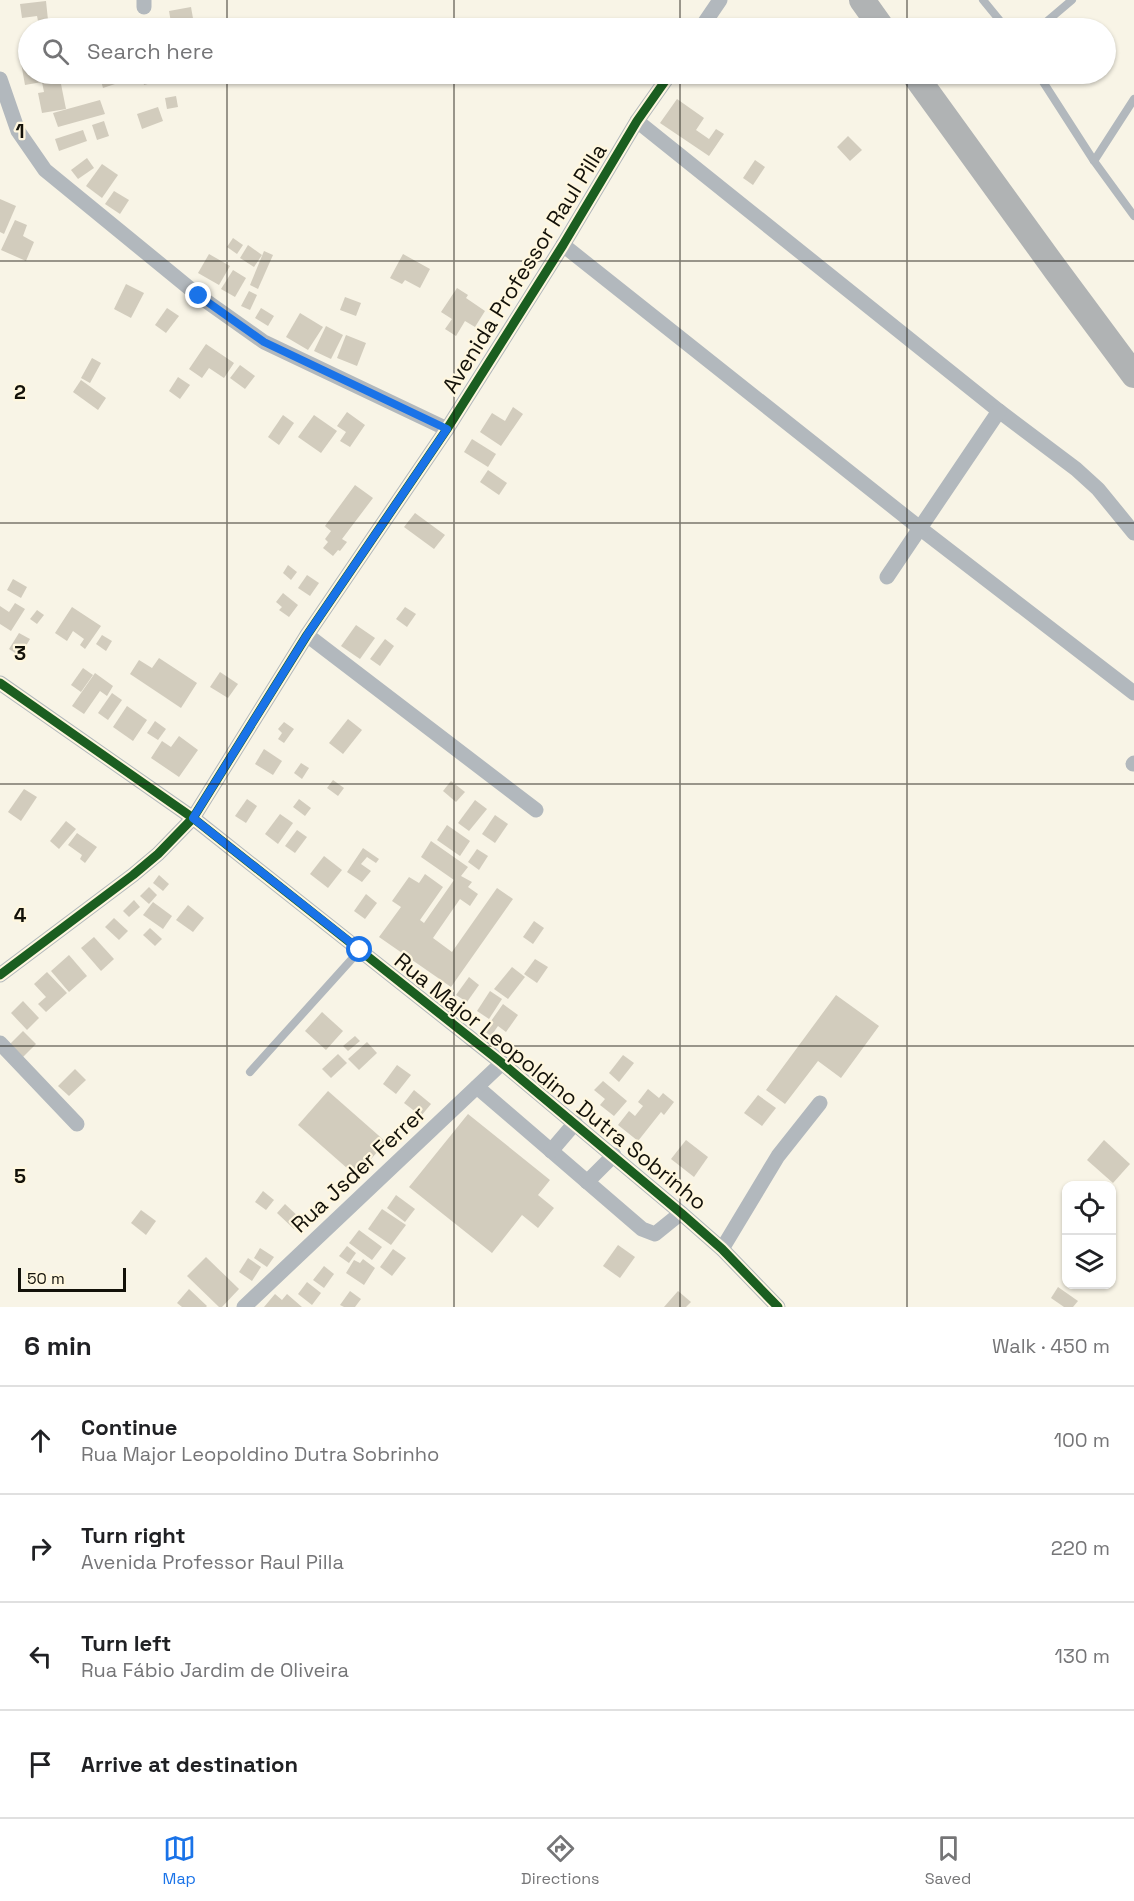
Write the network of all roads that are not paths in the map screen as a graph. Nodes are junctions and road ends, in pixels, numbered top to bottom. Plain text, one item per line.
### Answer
1 (720, 0) edge
2 (862, 0) edge
3 (983, 0) edge
4 (1072, 0) edge
5 (708, 18) edge
6 (875, 18) edge
7 (998, 18) edge
8 (1051, 18) edge
9 (0, 79) edge
10 (663, 84) edge
11 (921, 84) edge
12 (1044, 84) edge
13 (1134, 99) edge
14 (637, 121) junction
15 (1094, 161) junction
16 (1134, 216) edge
17 (563, 245) junction
18 (1134, 375) edge
19 (999, 411) junction
20 (447, 429) junction
21 (921, 529) junction
22 (1134, 533) edge
23 (887, 577) dead end
24 (307, 635) junction
25 (0, 683) edge
26 (1134, 693) edge
27 (536, 810) dead end
28 (193, 818) junction
29 (360, 950) junction
30 (0, 975) edge
31 (0, 1042) edge
32 (502, 1063) junction
33 (250, 1072) dead end
34 (477, 1087) junction
35 (820, 1103) dead end
36 (575, 1123) junction
37 (77, 1124) dead end
38 (551, 1151) junction
39 (614, 1155) junction
40 (587, 1182) junction
41 (681, 1213) junction
42 (722, 1249) junction
43 (244, 1307) edge
44 (778, 1307) edge

1 - 5 street
2 - 6 highway
3 - 7 lane
4 - 8 lane
9 - 20 street
10 - 14 street, Avenida Professor Raul Pilla
11 - 18 highway
12 - 15 lane
13 - 15 lane
14 - 17 street, Avenida Professor Raul Pilla
14 - 19 street
15 - 16 lane
17 - 20 street, Avenida Professor Raul Pilla
17 - 21 street
19 - 21 street
19 - 22 street
20 - 24 street, Avenida Professor Raul Pilla
21 - 23 street
21 - 26 street
24 - 27 street
24 - 28 street, Avenida Professor Raul Pilla
25 - 28 street, Rua Major Leopoldino Dutra Sobrinho
28 - 29 street, Rua Major Leopoldino Dutra Sobrinho
28 - 30 street, Avenida Professor Raul Pilla
29 - 32 street, Rua Major Leopoldino Dutra Sobrinho
29 - 33 lane
31 - 37 street
32 - 34 street, Rua Jsder Ferrer
32 - 36 street, Rua Major Leopoldino Dutra Sobrinho
34 - 38 street
34 - 43 street, Rua Jsder Ferrer
35 - 42 street
36 - 38 street
36 - 39 street, Rua Major Leopoldino Dutra Sobrinho
38 - 40 street
39 - 40 street
39 - 41 street, Rua Major Leopoldino Dutra Sobrinho
40 - 41 street
41 - 42 street, Rua Major Leopoldino Dutra Sobrinho
42 - 44 street, Rua Major Leopoldino Dutra Sobrinho

